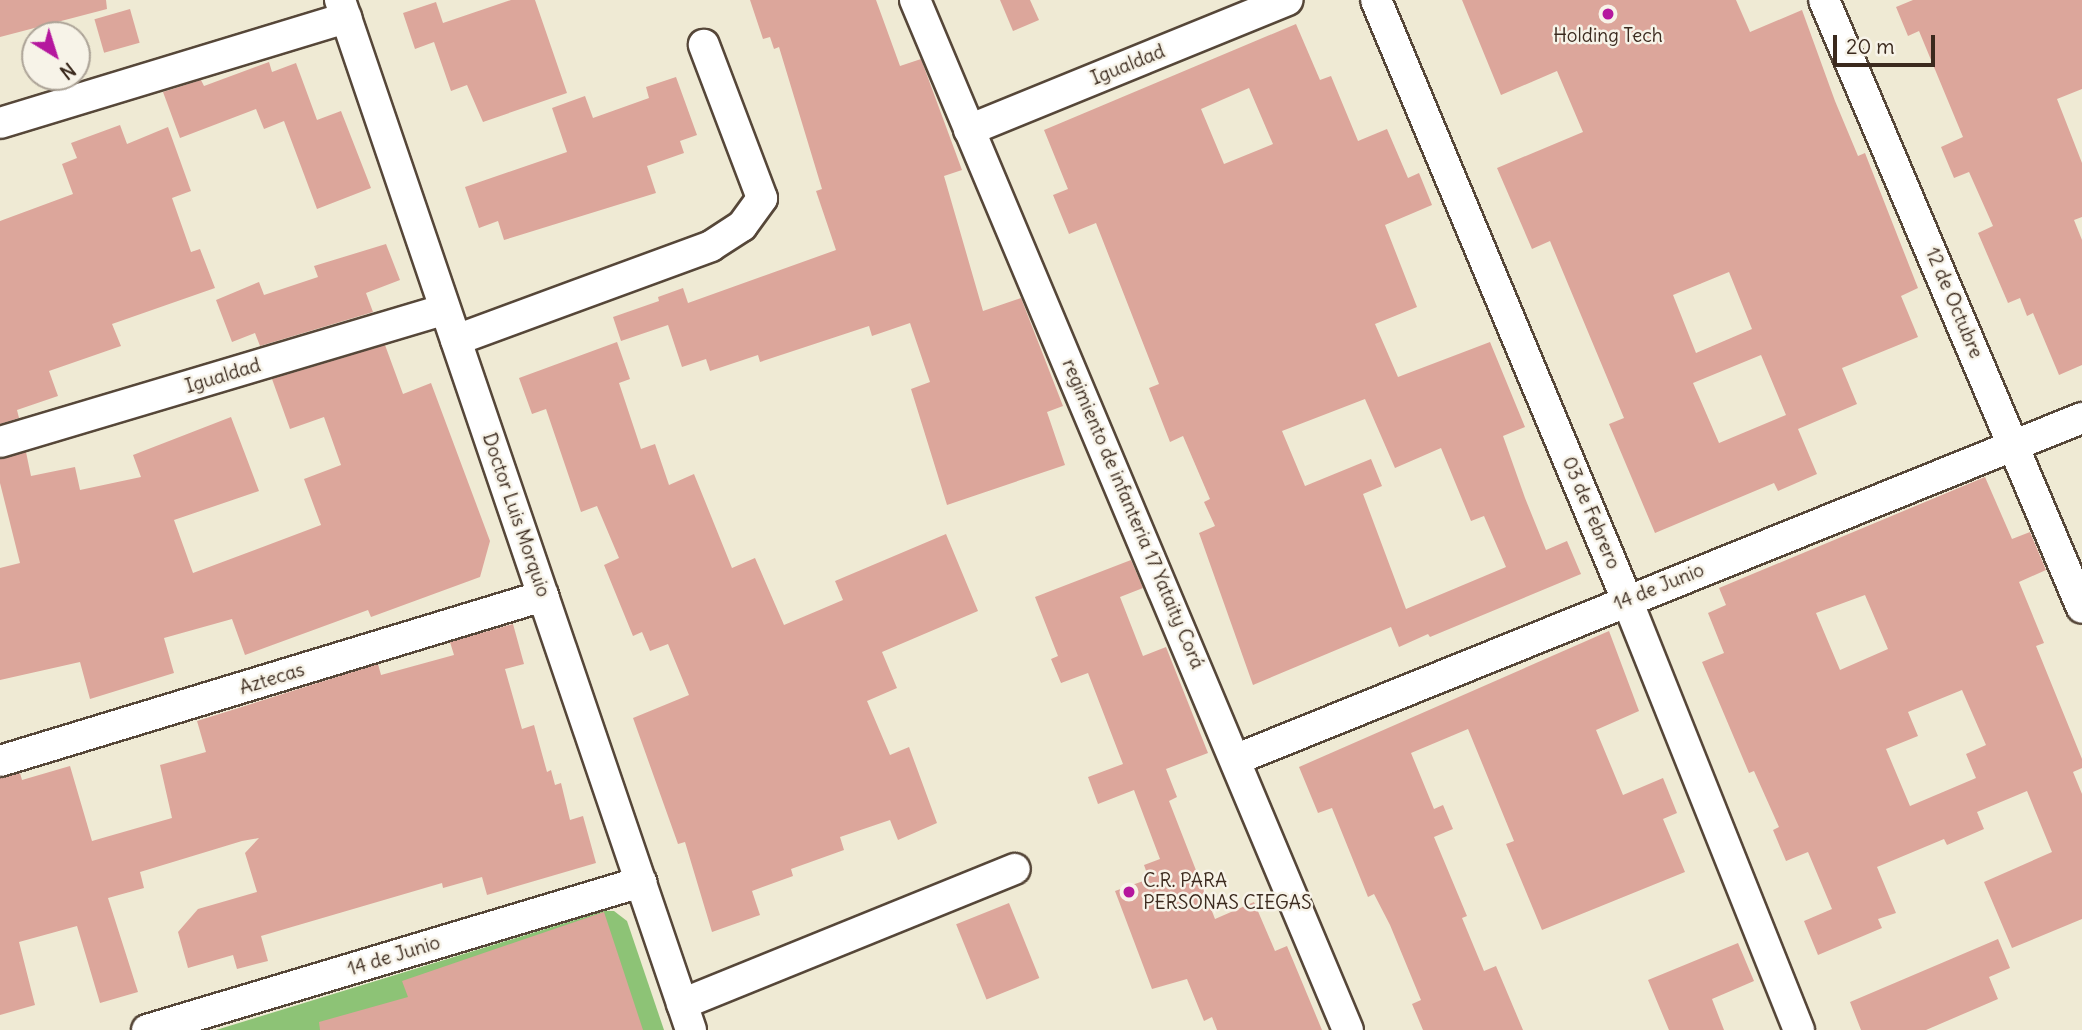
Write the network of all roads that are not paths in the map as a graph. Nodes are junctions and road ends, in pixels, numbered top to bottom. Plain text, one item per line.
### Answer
1 (915, 0) edge
2 (1287, 0) edge
3 (1376, 0) edge
4 (1824, 0) edge
5 (343, 9) edge
6 (704, 45) dead end
7 (0, 124) edge
8 (969, 130) junction
9 (445, 309) junction
10 (456, 340) junction
11 (2082, 418) edge
12 (0, 442) edge
13 (2015, 446) junction
14 (543, 596) junction
15 (1628, 600) junction
16 (2082, 607) edge
17 (1237, 759) junction
18 (0, 761) edge
19 (1015, 869) dead end
20 (641, 883) junction
21 (687, 1017) edge
22 (148, 1030) edge
23 (1348, 1030) edge
24 (1799, 1030) edge

1 - 8 street, regimiento de infanteria 17 Yataity Corá
2 - 8 street, Igualdad
3 - 15 street, 03 de Febrero
4 - 13 street, 12 de Octubre
5 - 7 street
5 - 9 street, Doctor Luis Morquio
6 - 10 street
8 - 17 street, regimiento de infanteria 17 Yataity Corá
9 - 10 street, Doctor Luis Morquio
9 - 12 street, Igualdad
10 - 14 street, Doctor Luis Morquio
11 - 13 street, 14 de Junio
13 - 15 street, 14 de Junio
13 - 16 street, 12 de Octubre
14 - 18 street, Aztecas
14 - 20 street, Doctor Luis Morquio
15 - 17 street, 14 de Junio
15 - 24 street, 03 de Febrero
17 - 23 street, regimiento de infanteria 17 Yataity Corá
19 - 21 street
20 - 21 street, Doctor Luis Morquio
20 - 22 street, 14 de Junio

